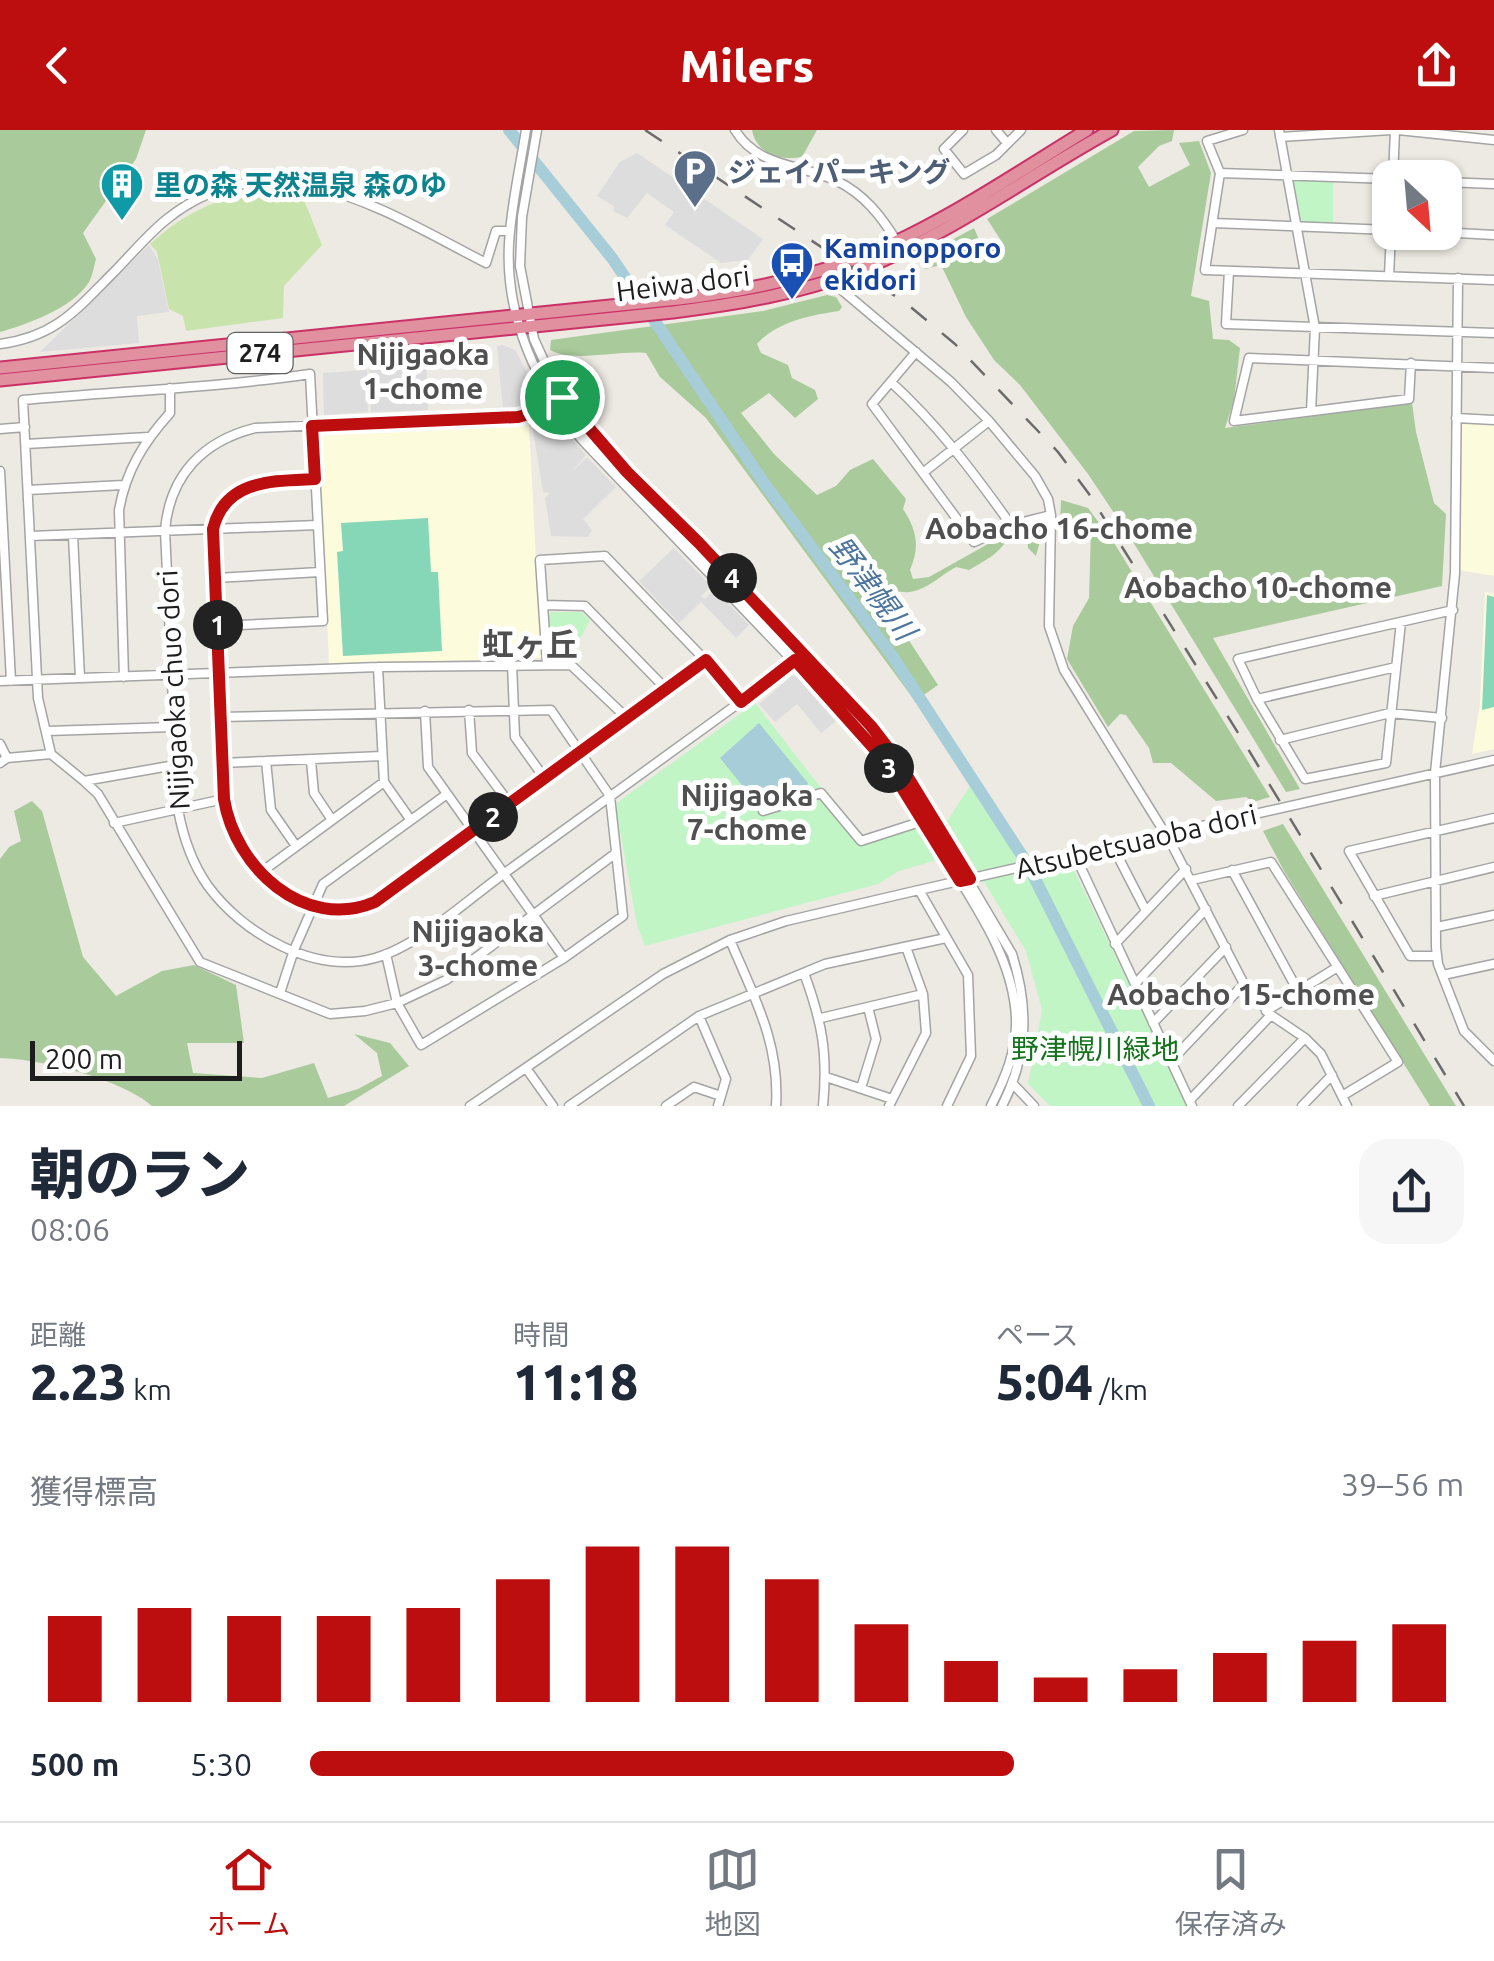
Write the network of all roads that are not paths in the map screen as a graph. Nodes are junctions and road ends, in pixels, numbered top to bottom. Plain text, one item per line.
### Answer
1 (526, 130) edge
2 (734, 130) edge
3 (963, 130) edge
4 (996, 130) edge
5 (1021, 130) edge
6 (1088, 130) edge
7 (1112, 130) edge
8 (1243, 130) edge
9 (1395, 130) edge
10 (1280, 133) edge
11 (536, 135) edge
12 (1494, 140) edge
13 (1007, 143) junction
14 (1393, 160) edge
15 (1220, 173) junction
16 (1288, 176) junction
17 (1372, 178) edge
18 (1462, 183) edge
19 (1494, 184) edge
20 (1214, 223) junction
21 (1296, 226) junction
22 (510, 231) junction
23 (1372, 231) edge
24 (1462, 233) edge
25 (1494, 235) edge
26 (899, 246) junction
27 (1390, 250) edge
28 (1229, 271) junction
29 (1305, 272) junction
30 (826, 276) junction
31 (1390, 276) junction
32 (1458, 278) junction
33 (1494, 280) edge
34 (524, 320) junction
35 (1315, 328) junction
36 (1457, 331) junction
37 (1494, 334) edge
38 (0, 344) edge
39 (916, 352) junction
40 (1313, 360) junction
41 (1411, 363) junction
42 (1456, 366) junction
43 (0, 368) edge
44 (1494, 368) edge
45 (0, 380) edge
46 (890, 382) junction
47 (170, 388) junction
48 (562, 397) junction
49 (553, 404) junction
50 (1311, 411) junction
51 (1456, 418) junction
52 (988, 420) junction
53 (1494, 420) edge
54 (312, 426) junction
55 (25, 427) junction
56 (0, 429) edge
57 (148, 438) junction
58 (26, 444) junction
59 (956, 448) junction
60 (0, 470) edge
61 (924, 472) junction
62 (623, 475) junction
63 (0, 479) edge
64 (315, 479) junction
65 (123, 485) junction
66 (28, 490) junction
67 (1051, 515) junction
68 (1011, 525) junction
69 (318, 526) junction
70 (213, 529) junction
71 (2, 530) edge
72 (166, 530) junction
73 (118, 533) junction
74 (74, 534) junction
75 (30, 536) junction
76 (320, 572) junction
77 (216, 578) junction
78 (3, 581) edge
79 (543, 605) junction
80 (1453, 610) junction
81 (1401, 622) junction
82 (218, 626) junction
83 (4, 631) edge
84 (798, 657) junction
85 (706, 660) junction
86 (512, 664) junction
87 (547, 664) junction
88 (378, 667) junction
89 (1396, 667) junction
90 (219, 673) junction
91 (171, 674) junction
92 (124, 677) junction
93 (80, 678) junction
94 (11, 680) junction
95 (36, 680) junction
96 (0, 681) edge
97 (666, 690) junction
98 (1257, 699) junction
99 (741, 702) junction
100 (514, 709) junction
101 (470, 710) junction
102 (424, 711) junction
103 (381, 712) junction
104 (1390, 713) junction
105 (221, 717) junction
106 (1442, 718) junction
107 (628, 719) junction
108 (173, 727) junction
109 (47, 732) junction
110 (1280, 740) junction
111 (0, 744) edge
112 (580, 753) junction
113 (51, 754) junction
114 (382, 756) junction
115 (4, 760) edge
116 (311, 760) junction
117 (1494, 760) edge
118 (266, 761) junction
119 (222, 762) junction
120 (175, 765) junction
121 (1435, 773) junction
122 (545, 779) junction
123 (84, 781) junction
124 (384, 782) junction
125 (447, 794) junction
126 (610, 796) junction
127 (224, 799) junction
128 (510, 804) junction
129 (178, 809) junction
130 (764, 811) dead end
131 (1494, 818) edge
132 (410, 819) junction
133 (332, 820) junction
134 (923, 821) junction
135 (114, 824) junction
136 (474, 831) junction
137 (1436, 831) junction
138 (1166, 835) junction
139 (296, 846) junction
140 (1113, 847) junction
141 (616, 853) junction
142 (1075, 855) junction
143 (1494, 867) edge
144 (1186, 869) junction
145 (1232, 870) junction
146 (260, 873) junction
147 (504, 874) junction
148 (965, 880) junction
149 (1192, 880) junction
150 (1436, 880) junction
151 (919, 890) junction
152 (1374, 896) junction
153 (312, 905) junction
154 (1206, 909) junction
155 (1146, 911) junction
156 (533, 914) junction
157 (1494, 915) edge
158 (1436, 927) junction
159 (946, 938) junction
160 (730, 940) junction
161 (1115, 944) junction
162 (1226, 947) junction
163 (906, 948) junction
164 (294, 950) junction
165 (386, 954) junction
166 (1436, 956) junction
167 (564, 958) junction
168 (1494, 964) edge
169 (1336, 968) junction
170 (804, 973) junction
171 (1443, 975) junction
172 (1134, 984) junction
173 (1244, 984) junction
174 (1298, 990) junction
175 (280, 993) junction
176 (752, 994) junction
177 (923, 994) junction
178 (397, 1003) junction
179 (868, 1007) junction
180 (1268, 1013) junction
181 (700, 1016) junction
182 (821, 1018) junction
183 (1154, 1023) junction
184 (1305, 1038) junction
185 (1171, 1060) junction
186 (1494, 1061) edge
187 (526, 1068) junction
188 (1332, 1074) junction
189 (826, 1077) junction
190 (1009, 1081) junction
191 (860, 1088) junction
192 (721, 1096) junction
193 (1342, 1096) junction
194 (891, 1103) edge
195 (1191, 1103) edge
196 (1305, 1105) edge
197 (470, 1106) edge
198 (553, 1106) edge
199 (569, 1106) edge
200 (666, 1106) edge
201 (718, 1106) edge
202 (776, 1106) edge
203 (823, 1106) edge
204 (946, 1106) edge
205 (991, 1106) edge
206 (1002, 1106) edge
207 (1034, 1106) edge
208 (1238, 1106) edge
209 (1347, 1106) edge

1 - 22 street
2 - 26 street
3 - 13 street
4 - 13 street
5 - 13 street
6 - 26 highway, Heiwa dori / 274
7 - 26 highway, Heiwa dori / 274
8 - 15 street
9 - 10 street
9 - 12 street
9 - 14 street
10 - 16 street
11 - 34 street
15 - 16 street
15 - 20 street
16 - 17 street
16 - 21 street
18 - 19 street
20 - 21 street
20 - 28 street
21 - 23 street
21 - 29 street
22 - 34 street
22 - 38 street
24 - 25 street
26 - 30 highway, Heiwa dori / 274
27 - 31 street
28 - 29 street
28 - 35 street
29 - 31 street
29 - 35 street
30 - 34 highway, Heiwa dori / 274
30 - 34 highway, Heiwa dori / 274
30 - 39 street
31 - 32 street
32 - 33 street
32 - 36 street
34 - 43 highway, 274
34 - 45 highway, 274
34 - 48 street
34 - 49 street
35 - 36 street
35 - 40 street
36 - 37 street
36 - 42 street
39 - 46 street
39 - 52 street
40 - 41 street
40 - 50 street
40 - 50 street
41 - 42 street
41 - 50 street
42 - 44 street
42 - 51 street
46 - 59 street
46 - 61 street
47 - 54 street
47 - 55 street
47 - 57 street
48 - 49 street, Nijigaoka chuo dori
48 - 62 street
49 - 54 street, Nijigaoka chuo dori
49 - 62 street
51 - 53 street
51 - 80 street
52 - 59 street
52 - 67 street
54 - 64 street
54 - 72 street, Nijigaoka chuo dori
55 - 56 street
55 - 58 street
57 - 58 street
57 - 65 street
58 - 66 street
59 - 61 street
59 - 68 street
60 - 63 street
61 - 68 street
62 - 84 street
63 - 71 street
64 - 69 street
64 - 70 street
65 - 66 street
65 - 73 street
66 - 75 street
67 - 68 street
67 - 138 street
69 - 70 street
69 - 76 street
70 - 72 street
70 - 77 street
71 - 78 street
72 - 73 street
72 - 91 street, Nijigaoka chuo dori
73 - 74 street
73 - 92 street
74 - 75 street
74 - 93 street
75 - 95 street
76 - 77 street
76 - 82 street
77 - 82 street
78 - 83 street
79 - 85 street
79 - 87 street
79 - 97 street
80 - 81 street
80 - 106 street
81 - 89 street
81 - 98 street
82 - 90 street
83 - 94 street
84 - 99 street, Nijigaoka chuo dori
84 - 134 street
84 - 148 street
85 - 97 street
85 - 99 street
86 - 87 street
86 - 88 street
86 - 100 street
87 - 107 street
88 - 90 street
88 - 103 street
89 - 98 street
89 - 104 street
90 - 91 street
90 - 105 street
91 - 92 street
91 - 108 street, Nijigaoka chuo dori
92 - 93 street
93 - 95 street
94 - 95 street
94 - 96 street
95 - 109 street
97 - 107 street
98 - 110 street
99 - 126 street, Nijigaoka chuo dori
100 - 101 street
100 - 112 street
100 - 122 street
101 - 102 street
101 - 128 street
102 - 103 street
102 - 125 street
103 - 105 street
103 - 114 street
104 - 106 street
104 - 110 street
104 - 110 street
105 - 119 street
106 - 121 street
107 - 112 street
108 - 109 street
108 - 120 street, Nijigaoka chuo dori
109 - 113 street
111 - 115 street
112 - 122 street
112 - 126 street
113 - 115 street
113 - 123 street
114 - 116 street
114 - 124 street
116 - 118 street
116 - 133 street
117 - 121 street, Atsubetsuaoba dori
118 - 119 street
118 - 139 street
119 - 127 street
120 - 123 street
120 - 129 street, Nijigaoka chuo dori
121 - 137 street
121 - 138 street, Atsubetsuaoba dori
122 - 128 street
123 - 135 street
124 - 132 street
124 - 133 street
125 - 132 street
125 - 136 street
126 - 141 street
126 - 147 street, Nijigaoka chuo dori
127 - 129 street
127 - 146 street
128 - 136 street
129 - 135 street
129 - 164 street, Nijigaoka chuo dori
130 - 134 street
131 - 137 street
132 - 153 street
133 - 139 street
134 - 148 street
135 - 175 street
136 - 147 street
136 - 153 street
137 - 150 street
137 - 152 street
138 - 140 street, Atsubetsuaoba dori
138 - 144 street
139 - 146 street
140 - 142 street, Atsubetsuaoba dori
140 - 155 street
141 - 156 street
141 - 167 street
142 - 148 street, Atsubetsuaoba dori
142 - 161 street
143 - 150 street
144 - 149 street
144 - 155 street
145 - 149 street
145 - 169 street
145 - 174 street
146 - 153 street
147 - 156 street
147 - 165 street, Nijigaoka chuo dori
148 - 151 street, Atsubetsuaoba dori
148 - 190 street
149 - 154 street
150 - 152 street
150 - 158 street
151 - 159 street
151 - 160 street, Atsubetsuaoba dori
152 - 166 street
153 - 164 street
154 - 162 street
154 - 172 street
155 - 161 street
156 - 167 street
156 - 178 street
157 - 158 street
158 - 166 street
159 - 163 street
159 - 204 street
160 - 176 street
160 - 187 street, Atsubetsuaoba dori
161 - 172 street
162 - 173 street
162 - 183 street
163 - 170 street
163 - 177 street
164 - 165 street, Nijigaoka chuo dori
164 - 175 street
165 - 178 street
166 - 171 street
167 - 178 street
168 - 171 street
169 - 174 street
169 - 193 street
170 - 176 street
170 - 182 street
171 - 186 street
172 - 183 street
173 - 180 street
173 - 185 street
174 - 180 street
175 - 178 street
176 - 181 street
176 - 202 street
177 - 179 street
177 - 194 street
179 - 182 street
179 - 191 street
180 - 184 street
180 - 195 street
181 - 192 street
181 - 199 street
182 - 189 street
183 - 185 street
184 - 188 street
184 - 208 street
185 - 195 street
187 - 197 street, Atsubetsuaoba dori
187 - 198 street
188 - 193 street
188 - 196 street
189 - 191 street
189 - 203 street
190 - 205 street
190 - 206 street
190 - 207 street
191 - 194 street
192 - 200 street
192 - 201 street
193 - 209 street

